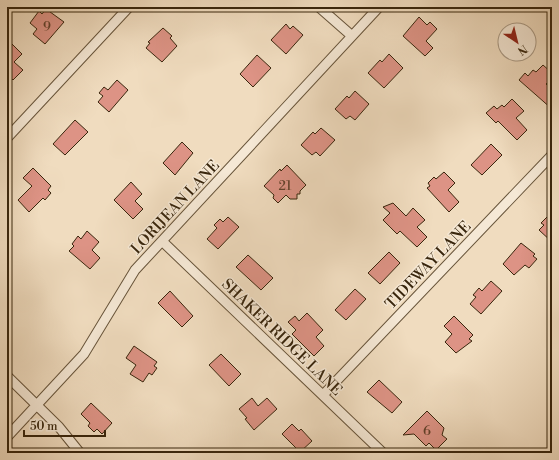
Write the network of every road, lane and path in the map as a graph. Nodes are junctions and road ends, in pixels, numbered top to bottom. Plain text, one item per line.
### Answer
1 (129, 7) edge
2 (320, 7) edge
3 (379, 7) edge
4 (352, 36) junction
5 (7, 138) edge
6 (552, 155) edge
7 (163, 242) junction
8 (7, 376) edge
9 (323, 395) junction
10 (38, 405) junction
11 (7, 437) edge
12 (80, 453) edge
13 (383, 453) edge

1 - 5 street
2 - 4 street
3 - 4 street, LORIJEAN LANE
4 - 7 street, LORIJEAN LANE
6 - 9 street, TIDEWAY LANE
7 - 9 street, SHAKER RIDGE LANE
7 - 10 street, LORIJEAN LANE
8 - 10 street
9 - 13 street, SHAKER RIDGE LANE
10 - 11 street, LORIJEAN LANE
10 - 12 street

